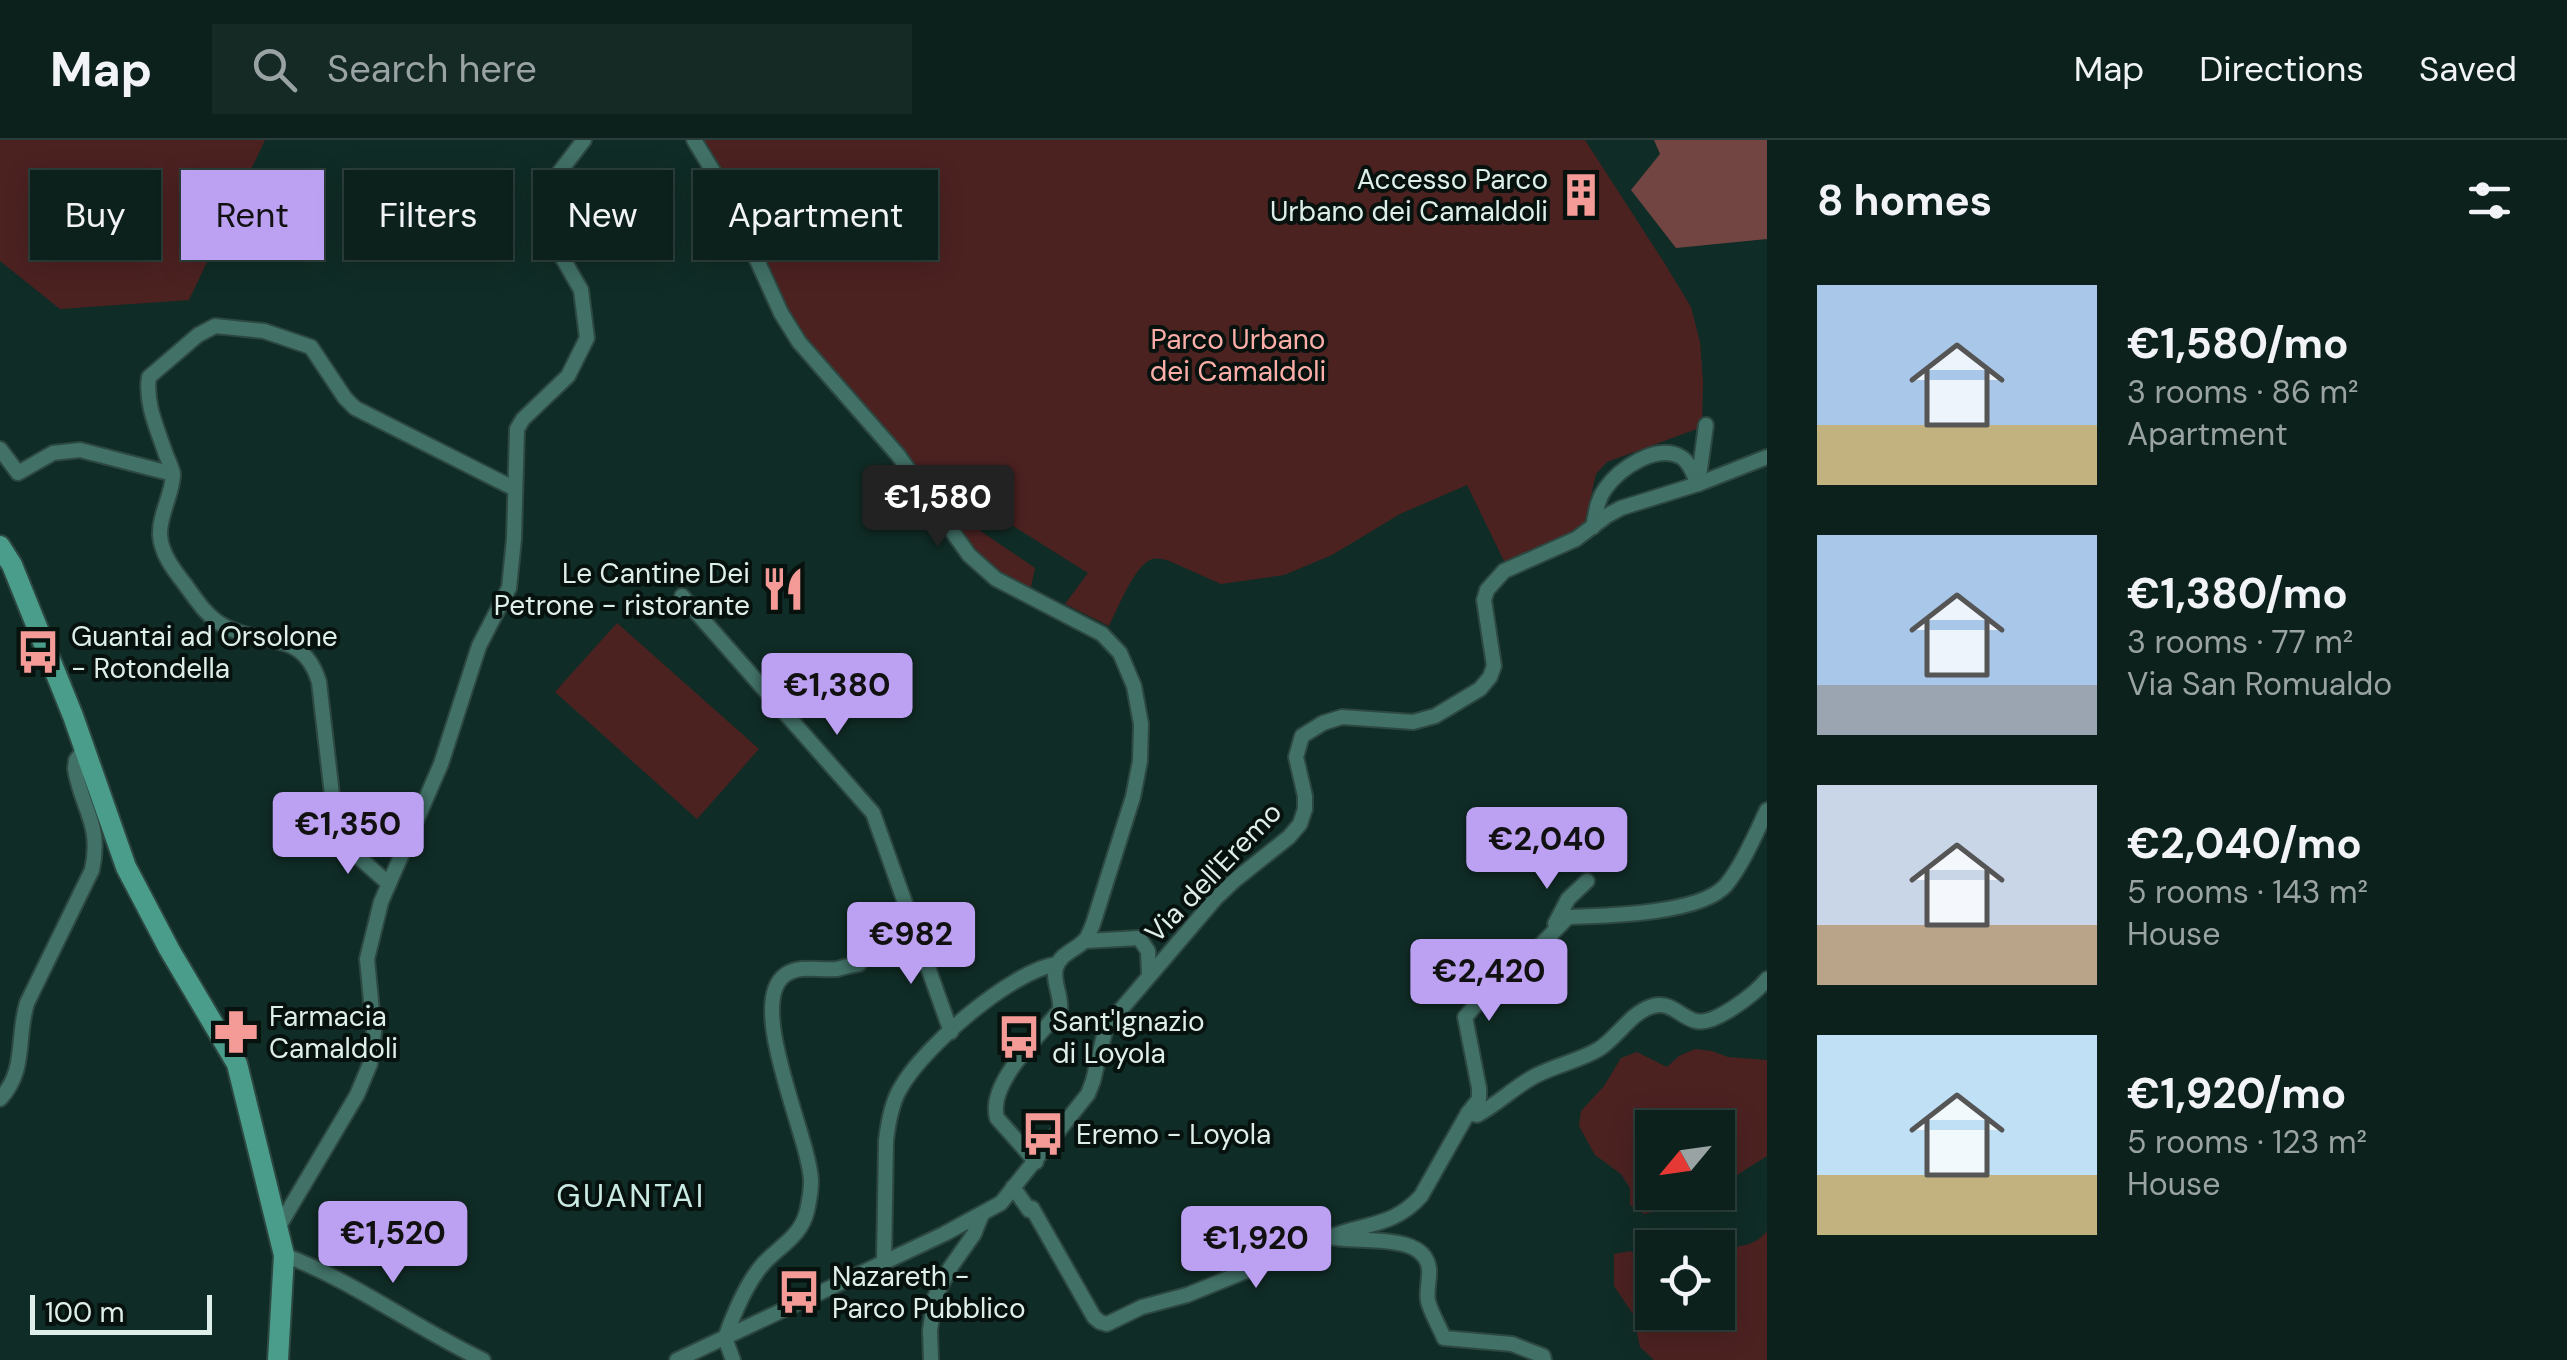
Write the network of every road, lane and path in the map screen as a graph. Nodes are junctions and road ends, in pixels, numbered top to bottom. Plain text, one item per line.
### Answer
1 (584, 140) edge
2 (694, 140) edge
3 (1706, 425) dead end
4 (0, 449) edge
5 (1767, 457) edge
6 (172, 474) junction
7 (1698, 484) junction
8 (515, 489) junction
9 (1593, 528) junction
10 (0, 546) edge
11 (682, 596) dead end
12 (84, 750) junction
13 (1767, 810) edge
14 (1587, 881) dead end
15 (388, 884) junction
16 (1550, 934) junction
17 (1084, 941) junction
18 (859, 964) dead end
19 (1056, 964) junction
20 (1149, 975) junction
21 (1767, 979) edge
22 (951, 1032) junction
23 (0, 1100) edge
24 (1468, 1113) junction
25 (1036, 1162) junction
26 (1012, 1187) junction
27 (980, 1216) junction
28 (278, 1228) junction
29 (1330, 1237) junction
30 (284, 1255) junction
31 (884, 1262) junction
32 (725, 1338) junction
33 (278, 1360) edge
34 (483, 1360) edge
35 (677, 1360) edge
36 (733, 1360) edge
37 (931, 1360) edge
38 (1544, 1360) edge

1 - 8 street
2 - 17 street
3 - 7 street
4 - 6 street
5 - 7 street, Via dell'Eremo
6 - 8 street
6 - 15 street
7 - 9 street, Via dell'Eremo
7 - 9 street
8 - 15 street
9 - 20 street, Via dell'Eremo
10 - 12 street
11 - 22 street
12 - 23 street
12 - 28 street
13 - 16 street
14 - 16 street
15 - 28 street
16 - 24 street
17 - 19 street
17 - 20 street
18 - 32 street
19 - 22 street
19 - 25 street
20 - 25 street, Via dell'Eremo
21 - 24 street
22 - 31 street
24 - 29 street
25 - 26 street, Via dell'Eremo
26 - 27 street, Via dell'Eremo
26 - 29 street
27 - 31 street
27 - 37 street
28 - 30 street
29 - 38 street
30 - 33 street
30 - 34 street
31 - 32 street
32 - 35 street
32 - 36 street

